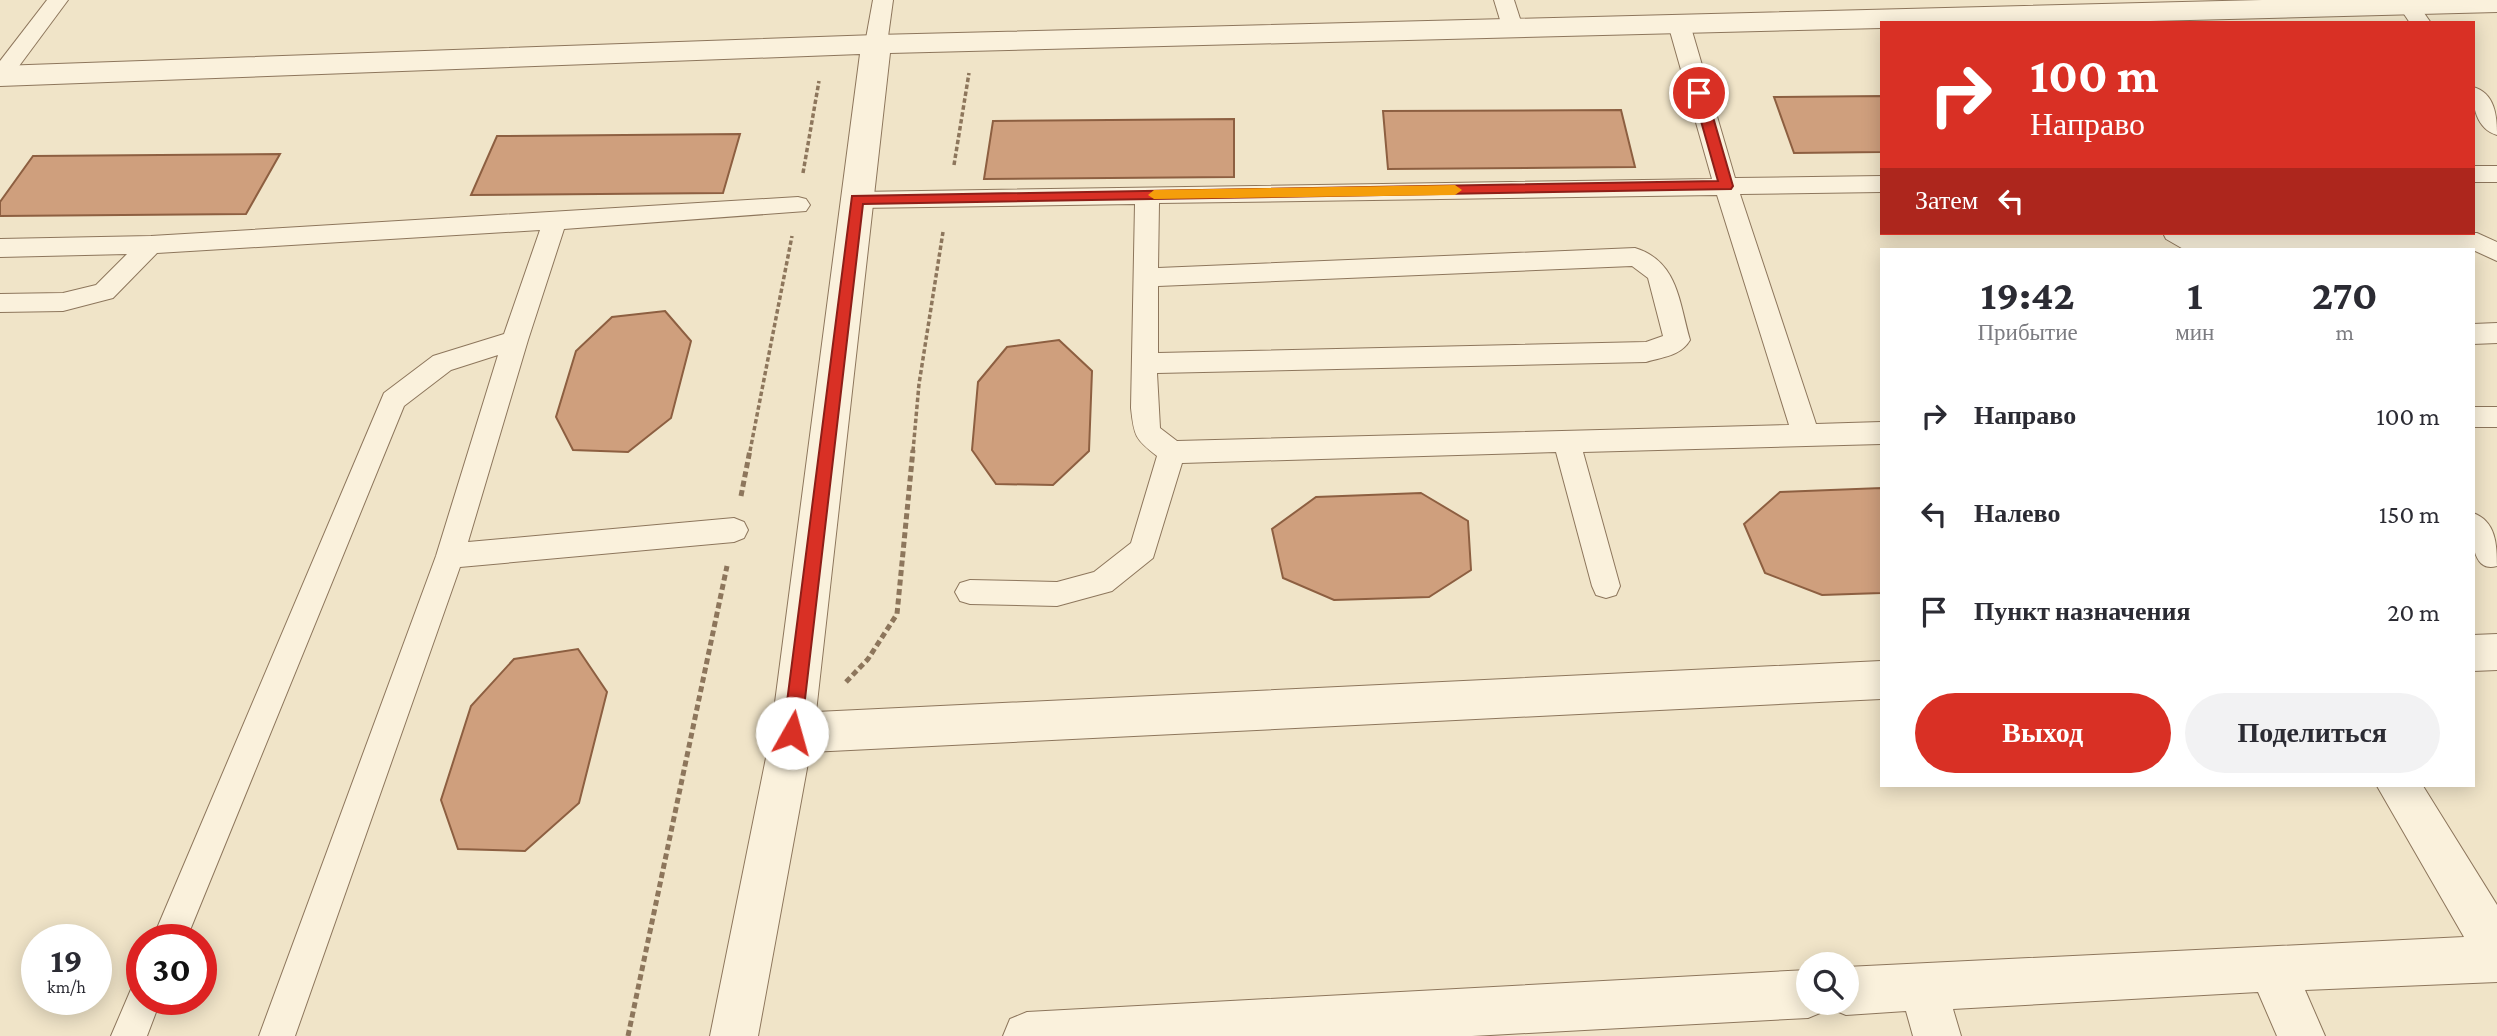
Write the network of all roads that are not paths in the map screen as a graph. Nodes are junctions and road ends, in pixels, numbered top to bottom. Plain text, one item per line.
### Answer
1 (58, 0) edge
2 (883, 0) edge
3 (1504, 0) edge
4 (2497, 3) edge
5 (2233, 5) edge
6 (2415, 14) edge
7 (1679, 24) junction
8 (1512, 28) junction
9 (876, 44) junction
10 (0, 76) edge
11 (2475, 96) edge
12 (2497, 127) edge
13 (2475, 174) edge
14 (2497, 174) edge
15 (1880, 184) edge
16 (1726, 186) junction
17 (1147, 195) junction
18 (857, 200) junction
19 (797, 205) dead end
20 (555, 221) junction
21 (2178, 235) edge
22 (151, 245) junction
23 (0, 248) edge
24 (2497, 252) edge
25 (1145, 278) junction
26 (0, 303) edge
27 (2497, 333) edge
28 (2475, 334) edge
29 (515, 340) junction
30 (1145, 363) junction
31 (2475, 417) edge
32 (2497, 417) edge
33 (1880, 433) edge
34 (1806, 435) junction
35 (1567, 442) junction
36 (1172, 452) junction
37 (2475, 528) edge
38 (734, 530) dead end
39 (450, 556) junction
40 (2492, 556) dead end
41 (1606, 586) dead end
42 (970, 592) dead end
43 (2497, 652) edge
44 (2475, 653) edge
45 (1880, 680) edge
46 (804, 733) junction
47 (2400, 787) edge
48 (176, 924) edge
49 (2497, 948) edge
50 (2497, 959) edge
51 (2272, 968) junction
52 (1923, 987) junction
53 (1859, 991) edge
54 (1796, 995) edge
55 (138, 1015) edge
56 (1413, 1025) edge
57 (1053, 1035) edge
58 (129, 1036) edge
59 (277, 1036) edge
60 (734, 1036) edge
61 (1937, 1036) edge
62 (2301, 1036) edge

1 - 10 lane
2 - 9 lane
3 - 8 lane
4 - 6 street
5 - 6 street
5 - 7 street
7 - 8 street
7 - 16 lane
8 - 9 street
9 - 10 street
9 - 18 street
11 - 12 lane
13 - 14 lane
15 - 16 lane
16 - 17 lane
16 - 34 lane
17 - 18 lane
17 - 25 lane
18 - 46 street
19 - 20 lane
20 - 22 lane
20 - 29 lane
21 - 24 lane
22 - 23 lane
22 - 26 lane
25 - 30 lane
25 - 30 lane
27 - 28 lane
29 - 39 lane
29 - 48 lane
30 - 36 lane
31 - 32 lane
33 - 34 lane
34 - 35 lane
35 - 36 lane
35 - 41 lane
36 - 42 lane
37 - 40 lane
38 - 39 lane
39 - 59 lane
43 - 44 street
45 - 46 street
46 - 60 street
47 - 49 street
50 - 51 street
51 - 52 street
51 - 62 street
52 - 53 street
52 - 61 street
54 - 56 street
55 - 58 lane
56 - 57 street

